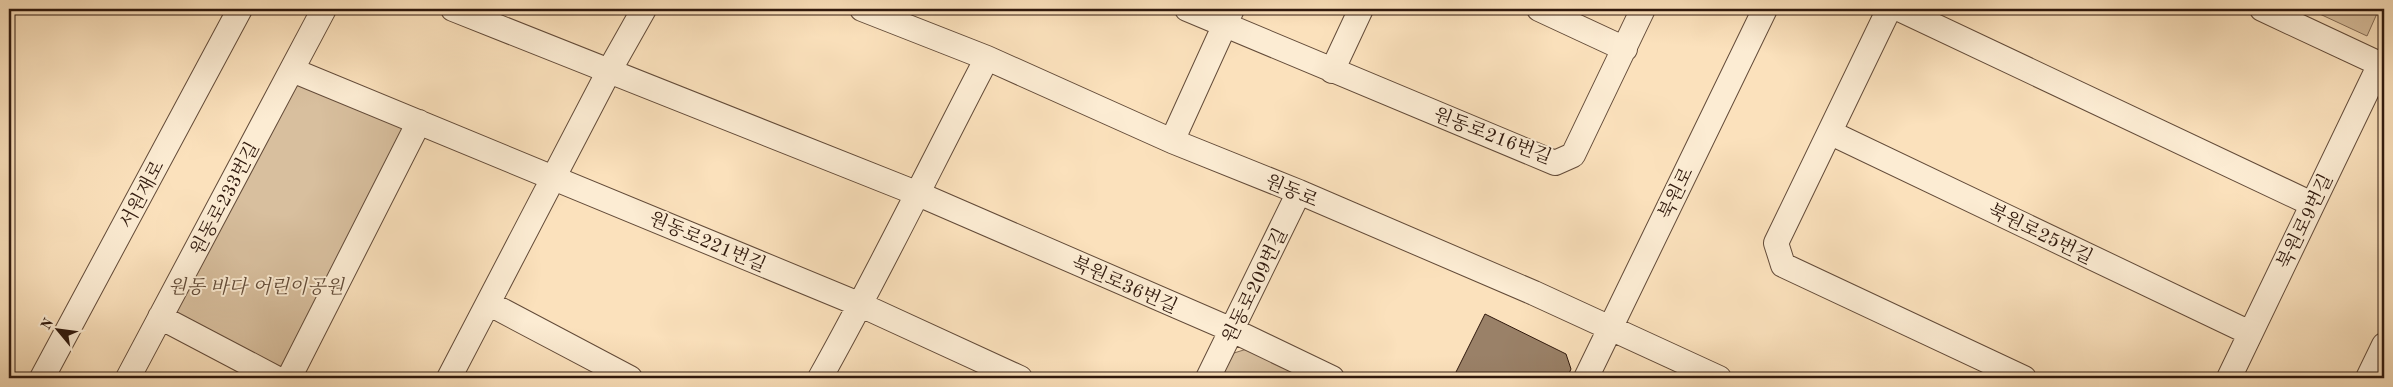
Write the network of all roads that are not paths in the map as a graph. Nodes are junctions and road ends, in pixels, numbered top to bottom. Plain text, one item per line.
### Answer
1 (240, 9) edge
2 (324, 9) edge
3 (452, 9) edge
4 (644, 9) edge
5 (862, 9) edge
6 (1187, 9) edge
7 (1361, 9) edge
8 (1539, 9) edge
9 (1643, 9) edge
10 (1765, 9) edge
11 (1889, 9) edge
12 (1899, 9) edge
13 (2262, 9) edge
14 (1229, 19) edge
15 (1624, 48) junction
16 (987, 58) junction
17 (2382, 65) edge
18 (292, 70) junction
19 (609, 71) junction
20 (1332, 71) junction
21 (419, 122) junction
22 (1831, 133) junction
23 (1172, 141) junction
24 (555, 178) junction
25 (1299, 192) junction
26 (916, 193) junction
27 (2312, 204) junction
28 (488, 303) junction
29 (861, 305) junction
30 (160, 317) junction
31 (1610, 328) junction
32 (1232, 330) junction
33 (2250, 334) junction
34 (2384, 345) edge
35 (42, 378) edge
36 (128, 378) edge
37 (276, 378) edge
38 (288, 378) edge
39 (449, 378) edge
40 (630, 378) edge
41 (820, 378) edge
42 (1020, 378) edge
43 (1208, 378) edge
44 (1332, 378) edge
45 (1586, 378) edge
46 (1719, 378) edge
47 (2024, 378) edge
48 (2229, 378) edge
49 (2368, 378) edge

1 - 35 street, 서원재로
2 - 18 street, 원동로233번길
3 - 19 street
4 - 19 street
5 - 16 street, 원동로
6 - 14 street, 원동로216번길
7 - 20 street
8 - 15 street
9 - 15 street, 원동로216번길
10 - 31 street, 북원로
11 - 22 street
12 - 27 street
13 - 17 street, 북원로9번길
14 - 20 street, 원동로216번길
14 - 23 street
15 - 20 street, 원동로216번길
16 - 23 street, 원동로
16 - 26 street
17 - 27 street, 북원로9번길
18 - 21 street
18 - 30 street, 원동로233번길
19 - 24 street
19 - 26 street
21 - 24 street
21 - 38 street
22 - 33 street, 북원로25번길
22 - 47 street
23 - 25 street, 원동로
24 - 28 street
24 - 29 street, 원동로221번길
25 - 31 street, 원동로
25 - 32 street, 원동로209번길
26 - 29 street
26 - 32 street, 북원로36번길
27 - 33 street, 북원로9번길
28 - 39 street
28 - 40 street
29 - 41 street
29 - 42 street, 원동로221번길
30 - 36 street, 원동로233번길
30 - 37 street
31 - 45 street, 북원로
31 - 46 street, 원동로
32 - 43 street, 원동로209번길
32 - 44 street, 북원로36번길
33 - 48 street, 북원로9번길
34 - 49 street

